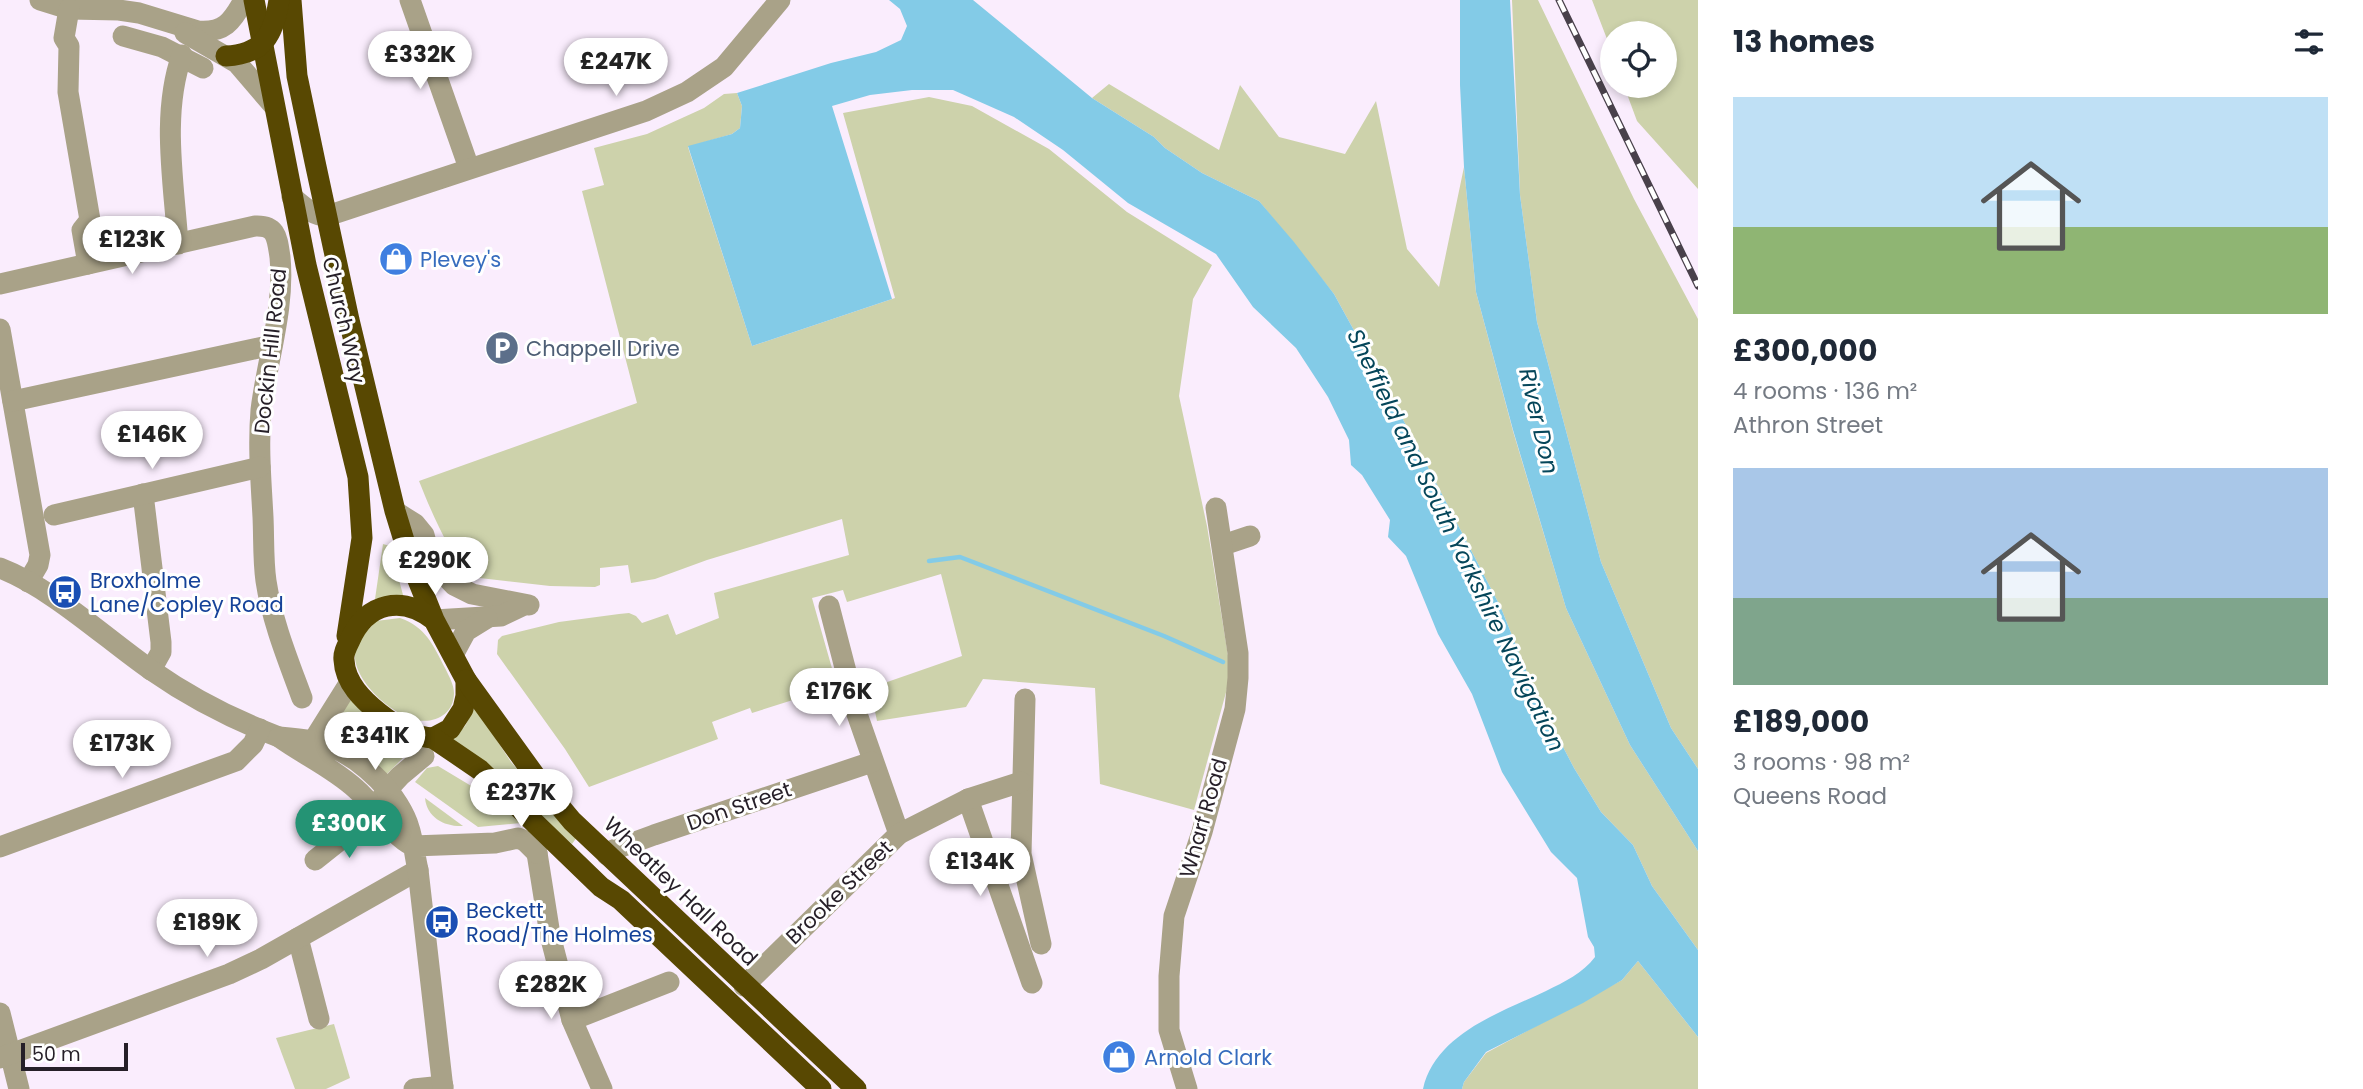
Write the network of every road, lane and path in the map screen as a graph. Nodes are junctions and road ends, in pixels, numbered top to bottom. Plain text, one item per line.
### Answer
1 (40, 0) edge
2 (244, 0) edge
3 (254, 0) edge
4 (279, 0) edge
5 (291, 0) edge
6 (410, 0) edge
7 (780, 0) edge
8 (69, 9) junction
9 (161, 20) junction
10 (123, 36) dead end
11 (262, 44) junction
12 (182, 55) junction
13 (226, 56) junction
14 (203, 68) dead end
15 (273, 105) junction
16 (469, 168) junction
17 (292, 197) junction
18 (327, 216) junction
19 (178, 244) junction
20 (88, 264) junction
21 (0, 284) edge
22 (0, 329) edge
23 (272, 345) junction
24 (13, 401) junction
25 (260, 467) junction
26 (143, 494) junction
27 (1216, 508) dead end
28 (396, 512) junction
29 (54, 515) dead end
30 (1250, 536) dead end
31 (1223, 545) junction
32 (0, 568) edge
33 (28, 582) junction
34 (829, 606) dead end
35 (489, 617) junction
36 (434, 620) junction
37 (345, 652) junction
38 (453, 655) junction
39 (151, 670) junction
40 (466, 680) junction
41 (350, 682) junction
42 (302, 698) dead end
43 (1025, 699) dead end
44 (270, 733) junction
45 (313, 741) junction
46 (429, 747) junction
47 (872, 762) junction
48 (333, 771) junction
49 (1021, 782) junction
50 (383, 798) junction
51 (968, 799) junction
52 (899, 834) junction
53 (413, 846) junction
54 (0, 847) edge
55 (542, 854) junction
56 (607, 855) junction
57 (315, 860) dead end
58 (418, 870) junction
59 (601, 887) junction
60 (298, 938) junction
61 (1041, 944) dead end
62 (669, 982) dead end
63 (1032, 983) dead end
64 (744, 985) junction
65 (0, 1013) edge
66 (318, 1019) dead end
67 (572, 1020) junction
68 (6, 1055) edge
69 (443, 1087) edge
70 (19, 1089) edge
71 (414, 1089) edge
72 (603, 1089) edge
73 (821, 1089) edge
74 (856, 1089) edge
75 (1187, 1089) edge

1 - 8 street
2 - 9 street
3 - 11 highway, Church Way
4 - 11 highway
5 - 18 highway, Church Way
6 - 16 street
7 - 16 street
8 - 9 street
8 - 20 street
9 - 13 street
10 - 12 street
11 - 13 highway
11 - 15 highway, Church Way
12 - 14 street
12 - 19 street
13 - 15 street
15 - 17 highway, Church Way
16 - 18 street
17 - 18 street
17 - 37 highway, Church Way
18 - 28 highway, Church Way
19 - 20 street
19 - 23 street, Dockin Hill Road
20 - 21 street
22 - 24 street
23 - 24 street
23 - 25 street, Dockin Hill Road
24 - 33 street
25 - 26 street
25 - 42 street, Dockin Hill Road
26 - 29 street
26 - 39 street
27 - 31 street, Wharf Road
28 - 35 street
28 - 36 highway, Church Way
30 - 31 street
31 - 75 street, Wharf Road
32 - 33 street
33 - 39 street
34 - 47 street
35 - 36 street
35 - 38 street
36 - 37 highway
36 - 38 highway, Wheatley Hall Road
37 - 41 highway
38 - 40 highway, Wheatley Hall Road
39 - 44 street
40 - 46 highway
40 - 56 highway, Wheatley Hall Road
41 - 45 street
41 - 46 highway
43 - 49 street
44 - 45 street
44 - 48 street
44 - 54 street
45 - 48 street
45 - 50 street
46 - 50 street
46 - 59 highway
47 - 52 street
47 - 56 street, Don Street
48 - 50 street
49 - 51 street, Brooke Street
49 - 61 street
50 - 53 street
50 - 57 street
51 - 52 street, Brooke Street
51 - 63 street
52 - 64 street, Brooke Street
53 - 55 street
53 - 58 street
55 - 59 highway
55 - 67 street
56 - 64 highway, Wheatley Hall Road
58 - 60 street
58 - 69 street
59 - 73 highway
60 - 66 street
60 - 68 street
62 - 67 street
64 - 74 highway, Wheatley Hall Road
65 - 68 street
67 - 72 street
68 - 70 street
69 - 71 street

